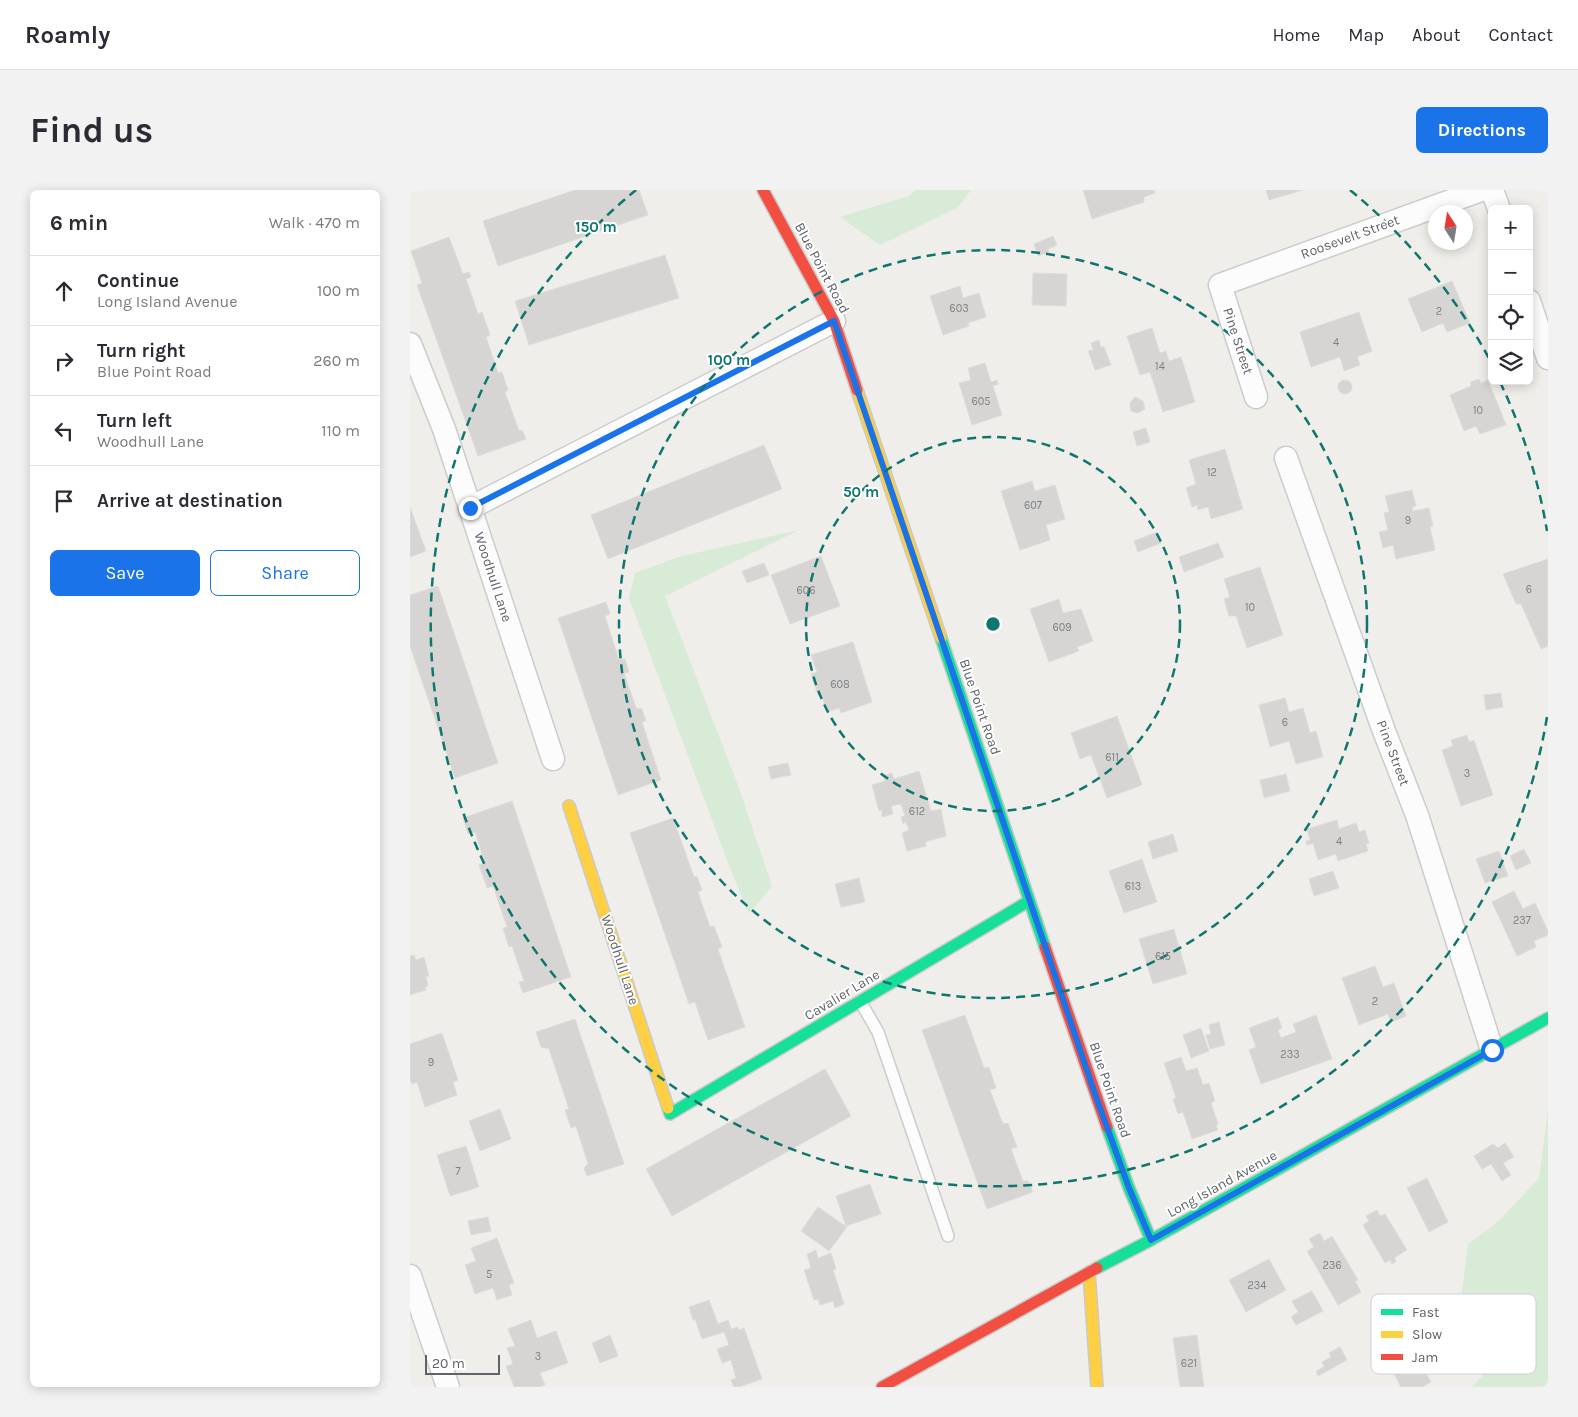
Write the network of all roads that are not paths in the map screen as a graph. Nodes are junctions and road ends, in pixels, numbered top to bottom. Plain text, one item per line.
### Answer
1 (763, 190) edge
2 (1481, 190) edge
3 (1492, 190) edge
4 (1497, 205) edge
5 (1220, 285) joint
6 (1533, 313) edge
7 (834, 321) junction
8 (410, 344) edge
9 (1548, 358) edge
10 (1256, 397) dead end
11 (1286, 458) dead end
12 (470, 508) junction
13 (553, 759) dead end
14 (569, 806) dead end
15 (1029, 901) junction
16 (860, 1001) junction
17 (1548, 1018) edge
18 (1492, 1050) junction
19 (670, 1114) joint
20 (948, 1236) dead end
21 (1151, 1240) junction
22 (1089, 1272) junction
23 (410, 1276) edge
24 (448, 1387) edge
25 (882, 1387) edge
26 (1097, 1387) edge

1 - 7 street, Blue Point Road
2 - 5 street, Roosevelt Street
3 - 4 street
5 - 10 street, Pine Street
6 - 9 street
7 - 12 street
7 - 15 street, Blue Point Road
8 - 12 street, Woodhull Lane
11 - 18 street, Pine Street
12 - 13 street, Woodhull Lane
14 - 19 street, Woodhull Lane
15 - 16 street, Cavalier Lane
15 - 21 street, Blue Point Road
16 - 19 street, Cavalier Lane
16 - 20 lane
17 - 18 street, Long Island Avenue
18 - 21 street, Long Island Avenue
21 - 22 street, Long Island Avenue
22 - 25 street, Long Island Avenue
22 - 26 street
23 - 24 street

